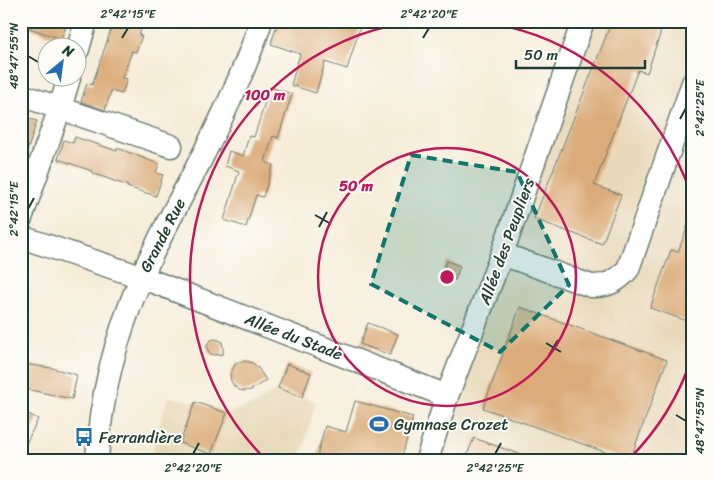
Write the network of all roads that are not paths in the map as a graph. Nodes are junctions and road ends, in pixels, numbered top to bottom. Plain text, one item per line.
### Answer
1 (86, 21) edge
2 (261, 21) edge
3 (583, 21) edge
4 (81, 38) edge
5 (693, 83) edge
6 (66, 88) edge
7 (21, 95) edge
8 (60, 108) junction
9 (172, 146) dead end
10 (21, 218) edge
11 (21, 237) edge
12 (502, 254) junction
13 (141, 277) junction
14 (447, 396) junction
15 (97, 460) edge
16 (427, 460) edge

1 - 4 street
2 - 13 street, Grande Rue
3 - 12 street, Allée des Peupliers
5 - 12 street
6 - 8 street
7 - 8 street
8 - 9 street
8 - 10 street
11 - 13 street, Allée du Stade
12 - 14 street, Allée des Peupliers
13 - 14 street, Allée du Stade
13 - 15 street, Grande Rue
14 - 16 street, Allée des Peupliers

